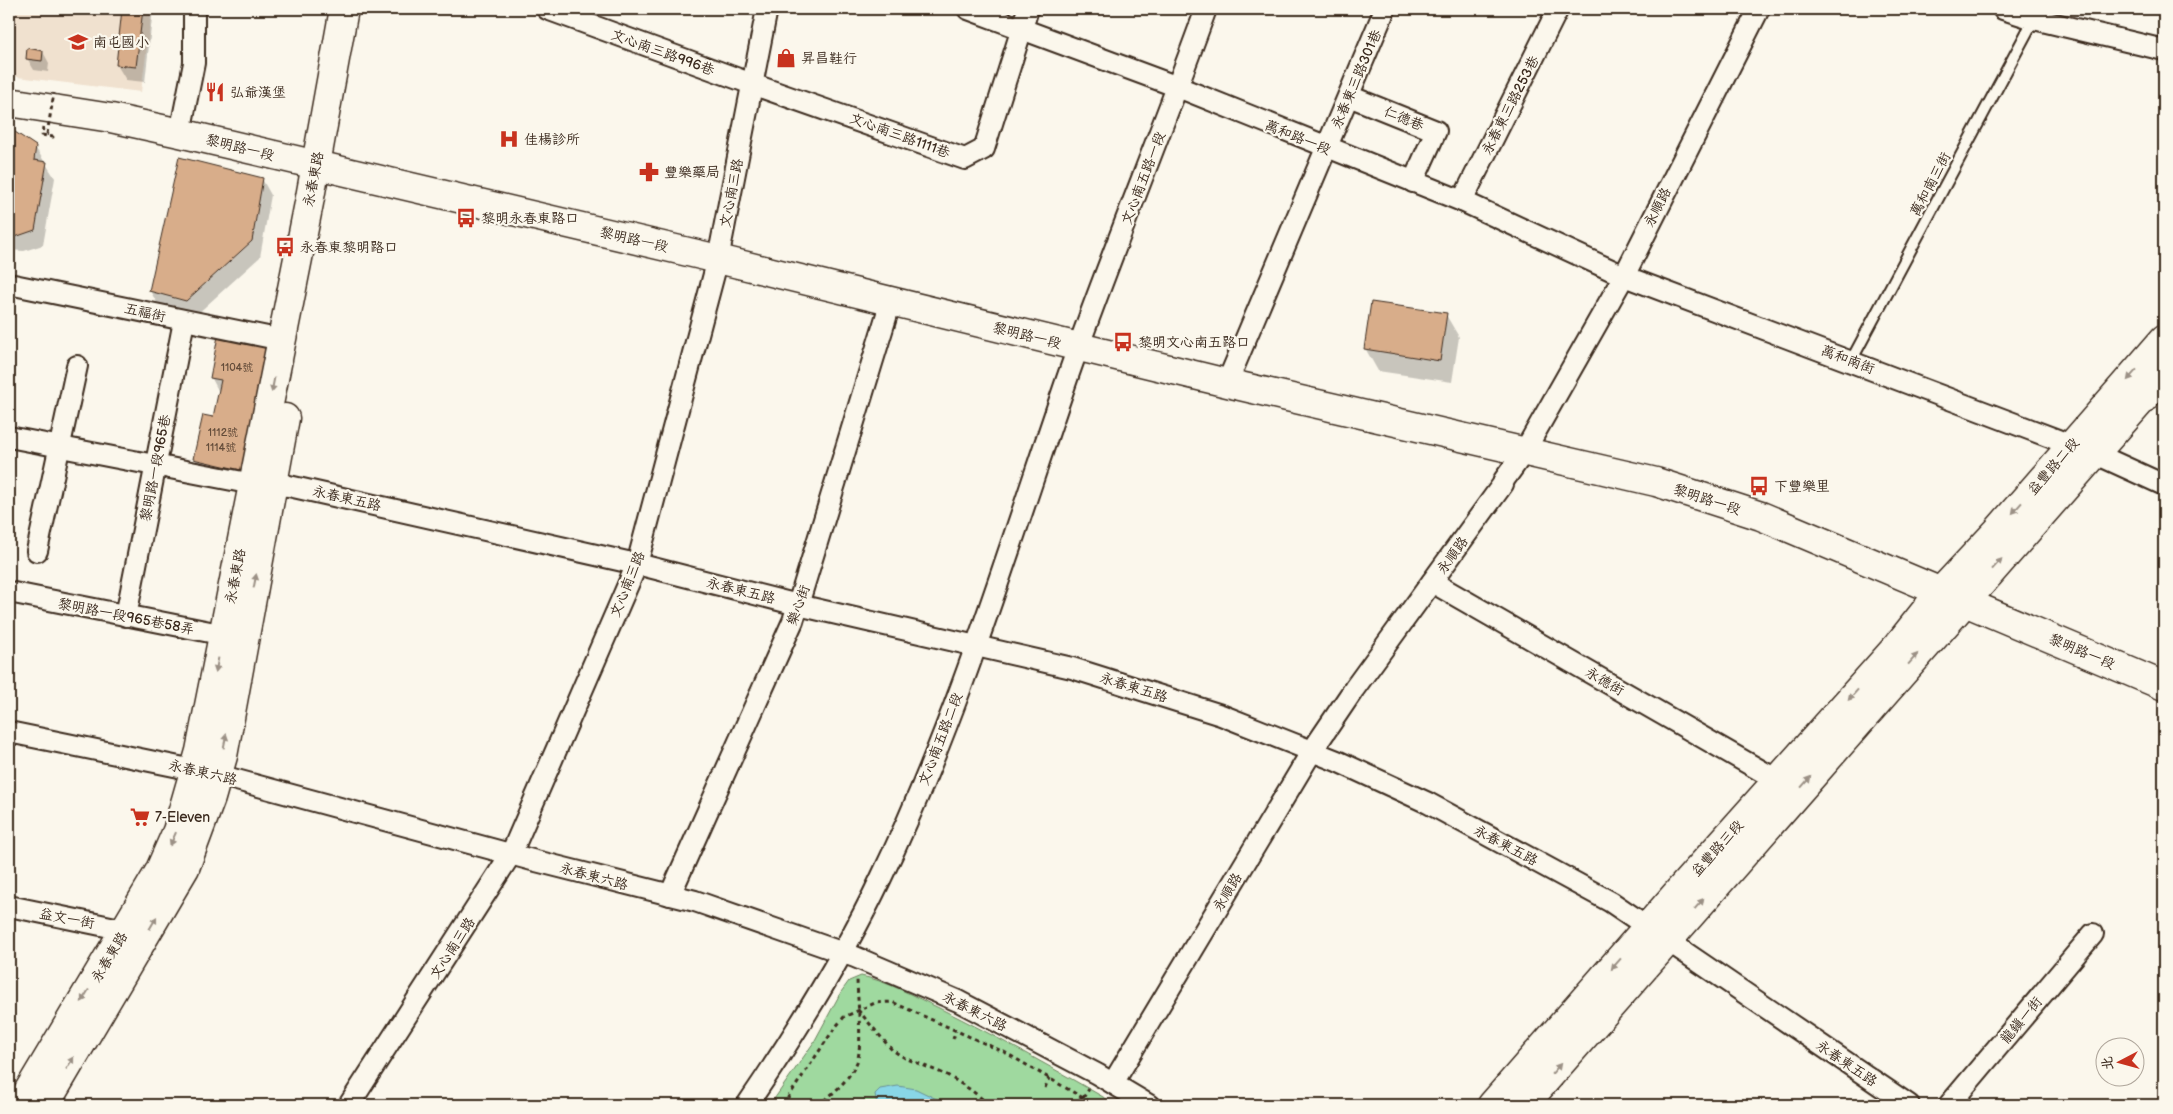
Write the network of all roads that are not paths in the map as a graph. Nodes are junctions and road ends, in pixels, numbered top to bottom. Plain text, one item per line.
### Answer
1 (194, 9) edge
2 (344, 9) edge
3 (363, 9) edge
4 (547, 9) edge
5 (766, 9) edge
6 (968, 9) edge
7 (1028, 9) edge
8 (1206, 9) edge
9 (1385, 9) edge
10 (1558, 9) edge
11 (1759, 9) edge
12 (2004, 9) edge
13 (2034, 19) junction
14 (1022, 30) junction
15 (2164, 50) edge
16 (752, 84) junction
17 (1178, 87) junction
18 (1349, 96) junction
19 (9, 102) edge
20 (180, 133) junction
21 (1326, 149) junction
22 (323, 167) junction
23 (1413, 182) junction
24 (1462, 201) junction
25 (718, 259) junction
26 (1624, 276) junction
27 (9, 284) edge
28 (891, 301) junction
29 (184, 321) junction
30 (2164, 339) edge
31 (282, 340) junction
32 (1078, 347) junction
33 (1851, 361) junction
34 (77, 366) dead end
35 (2164, 375) edge
36 (1227, 383) junction
37 (9, 437) edge
38 (59, 446) junction
39 (2083, 449) junction
40 (1524, 452) junction
41 (156, 465) junction
42 (263, 485) junction
43 (2164, 485) edge
44 (37, 551) dead end
45 (637, 564) junction
46 (1432, 582) junction
47 (9, 592) edge
48 (1953, 596) junction
49 (798, 605) junction
50 (126, 616) junction
51 (234, 637) junction
52 (975, 646) junction
53 (2164, 686) edge
54 (9, 732) edge
55 (1312, 751) junction
56 (206, 772) junction
57 (1777, 780) junction
58 (511, 854) junction
59 (670, 895) junction
60 (9, 906) edge
61 (125, 930) junction
62 (1658, 934) junction
63 (2093, 934) dead end
64 (842, 953) junction
65 (1113, 1083) junction
66 (20, 1105) edge
67 (45, 1105) edge
68 (349, 1105) edge
69 (747, 1105) edge
70 (1149, 1105) edge
71 (1492, 1105) edge
72 (1524, 1105) edge
73 (1909, 1105) edge
74 (1949, 1105) edge

1 - 20 street
2 - 22 street, 永春東路
3 - 22 street, 永春東路
4 - 16 street, 文心南三路996巷
5 - 16 street, 文心南三路
6 - 14 street, 萬和路一段
7 - 14 street, 文心南三路1111巷
8 - 17 street, 文心南五路一段
9 - 18 street, 永春東三路301巷
10 - 24 street, 永春東三路253巷
11 - 26 street, 永順路
12 - 13 street
13 - 15 street
13 - 33 lane, 萬和南三街
14 - 16 street, 文心南三路1111巷
14 - 17 street, 萬和路一段
16 - 25 street, 文心南三路
17 - 21 street, 萬和路一段
17 - 32 street, 文心南五路一段
18 - 21 street, 永春東三路301巷
18 - 23 street, 仁德巷
19 - 20 street, 黎明路一段
20 - 22 street, 黎明路一段
21 - 23 street, 萬和路一段
21 - 36 street
22 - 25 street, 黎明路一段
22 - 31 street, 永春東路
22 - 42 street, 永春東路
23 - 24 street, 萬和路一段
24 - 26 street, 萬和路一段
25 - 28 street, 黎明路一段
25 - 45 street, 文心南三路
26 - 33 street, 萬和南街
26 - 40 street, 永順路
27 - 29 street, 五福街
28 - 32 street, 黎明路一段
28 - 49 street, 樂心街
29 - 31 street, 五福街
29 - 41 street, 黎明路一段965巷
30 -> 39 street, 益豐路二段
31 -> 42 street, 永春東路
32 - 36 street, 黎明路一段
32 - 52 street, 文心南五路二段
33 - 39 street, 萬和南街
34 - 38 street
35 - 39 street, 益豐路二段
36 - 40 street, 黎明路一段
37 - 38 street, 永春東五路
38 - 41 street, 永春東五路
38 - 44 street
39 - 43 street, 萬和南街
39 - 48 street, 益豐路二段
40 - 46 street, 永順路
40 - 48 street, 黎明路一段
41 - 42 street, 永春東五路
41 - 50 street, 黎明路一段965巷
42 - 45 street, 永春東五路
42 - 51 street, 永春東路
45 - 49 street, 永春東五路
45 - 58 street, 文心南三路
46 - 55 street, 永順路
46 - 57 street, 永德街
47 - 50 street, 黎明路一段965巷58弄
48 - 53 street, 黎明路一段
48 -> 57 street, 益豐路三段
62 -> 48 street, 益豐路三段
49 - 52 street, 永春東五路
49 - 59 street, 樂心街
50 - 51 street, 黎明路一段965巷58弄
51 - 56 street, 永春東路
52 - 55 street, 永春東五路
52 - 64 street, 文心南五路二段
54 - 56 street, 永春東六路
55 - 62 street, 永春東五路
55 - 65 street, 永順路
56 - 58 street, 永春東六路
56 -> 61 street, 永春東路
67 -> 56 street, 永春東路
57 - 62 street, 益豐路三段
58 - 59 street, 永春東六路
58 - 68 street, 文心南三路
59 - 64 street, 永春東六路
60 - 61 street, 益文一街
61 -> 66 street, 永春東路
62 -> 71 street, 益豐路三段
72 -> 62 street, 益豐路三段
62 - 73 street, 永春東五路
63 - 74 street, 龍鎮一街
64 - 65 street, 永春東六路
64 - 69 street, 文心南五路二段
65 - 70 street, 永春東六路

